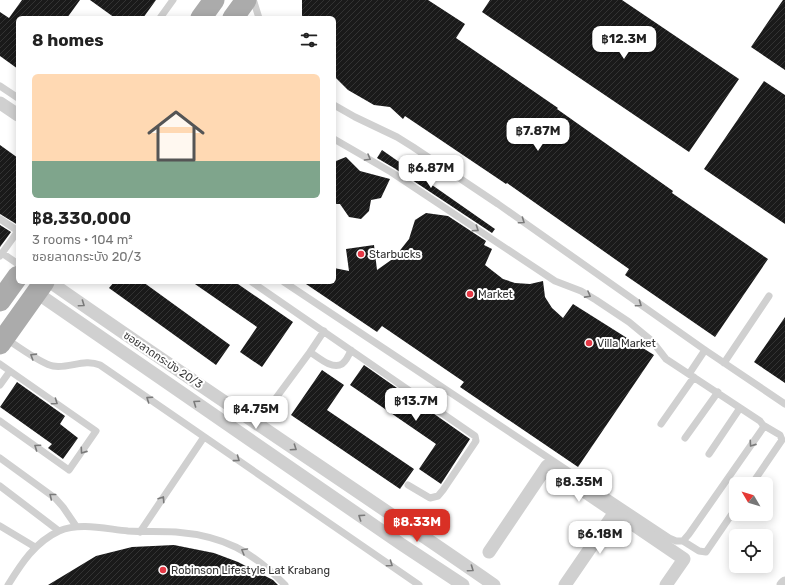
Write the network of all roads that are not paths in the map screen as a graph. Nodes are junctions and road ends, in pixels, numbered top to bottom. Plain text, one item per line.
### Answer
1 (173, 0) edge
2 (214, 0) edge
3 (246, 0) edge
4 (251, 0) edge
5 (161, 16) edge
6 (202, 16) edge
7 (234, 16) edge
8 (258, 16) edge
9 (0, 86) edge
10 (16, 97) edge
11 (0, 103) edge
12 (336, 106) edge
13 (16, 114) edge
14 (336, 140) edge
15 (0, 219) edge
16 (16, 230) edge
17 (16, 234) edge
18 (1, 254) edge
19 (16, 263) edge
20 (16, 279) edge
21 (255, 284) edge
22 (287, 284) edge
23 (44, 286) edge
24 (769, 296) dead end
25 (0, 300) edge
26 (324, 331) junction
27 (2, 341) edge
28 (351, 350) junction
29 (705, 350) junction
30 (310, 352) junction
31 (157, 356) junction
32 (724, 363) junction
33 (0, 364) edge
34 (147, 369) junction
35 (10, 371) junction
36 (692, 375) junction
37 (0, 385) edge
38 (718, 392) junction
39 (785, 404) edge
40 (270, 406) dead end
41 (740, 408) junction
42 (0, 421) edge
43 (256, 422) junction
44 (661, 424) dead end
45 (763, 425) junction
46 (204, 437) junction
47 (245, 438) junction
48 (685, 438) dead end
49 (709, 454) dead end
50 (0, 458) edge
51 (757, 477) edge
52 (408, 485) dead end
53 (0, 486) edge
54 (615, 512) junction
55 (729, 518) edge
56 (0, 526) edge
57 (76, 526) junction
58 (412, 528) junction
59 (59, 531) junction
60 (140, 532) junction
61 (684, 541) junction
62 (400, 544) junction
63 (35, 547) junction
64 (489, 552) dead end
65 (454, 557) junction
66 (444, 573) junction
67 (8, 585) edge
68 (285, 585) edge
69 (419, 585) edge
70 (463, 585) edge
71 (494, 585) edge
72 (565, 585) edge
73 (666, 585) edge

1 - 5 lane
2 - 6 main road
3 - 7 main road
4 - 8 lane
9 - 10 lane
11 - 13 street
12 -> 29 lane
14 -> 36 lane
15 - 16 lane
17 - 18 lane
18 - 19 lane
20 - 25 main road
21 - 26 lane
22 - 61 lane
23 - 27 main road
23 -> 31 street, ซอยลาดกระบัง 20/3
23 - 34 street, ซอยลาดกระบัง 20/3
24 - 32 lane
26 - 28 lane
26 - 30 lane
46 -> 27 lane
28 - 30 lane
28 - 52 lane
29 - 32 lane
29 - 36 lane
30 - 40 lane
31 - 34 street
31 - 43 street, ซอยลาดกระบัง 20/3
32 - 39 lane
33 - 35 lane
47 -> 34 street, ซอยลาดกระบัง 20/3
35 - 37 lane
35 -> 42 lane
36 - 38 lane
36 - 44 lane
38 - 41 lane
38 - 48 lane
41 - 45 lane
41 - 49 lane
43 - 47 street
43 -> 58 street, ซอยลาดกระบัง 20/3
45 - 51 lane
45 -> 61 lane
60 -> 46 lane
46 -> 69 lane
62 -> 47 street, ซอยลาดกระบัง 20/3
57 -> 50 lane
53 - 59 lane
54 - 64 street
54 - 72 street
54 - 73 street
55 - 61 lane
56 - 63 lane
57 - 59 lane
57 - 60 lane
58 - 62 street
58 - 65 street, ซอยลาดกระบัง 20/3
59 - 63 lane
68 -> 60 lane
62 - 66 street, ซอยลาดกระบัง 20/3
63 - 67 lane
65 - 66 street
65 -> 71 street, ซอยลาดกระบัง 20/3
66 - 70 street, ซอยลาดกระบัง 20/3

